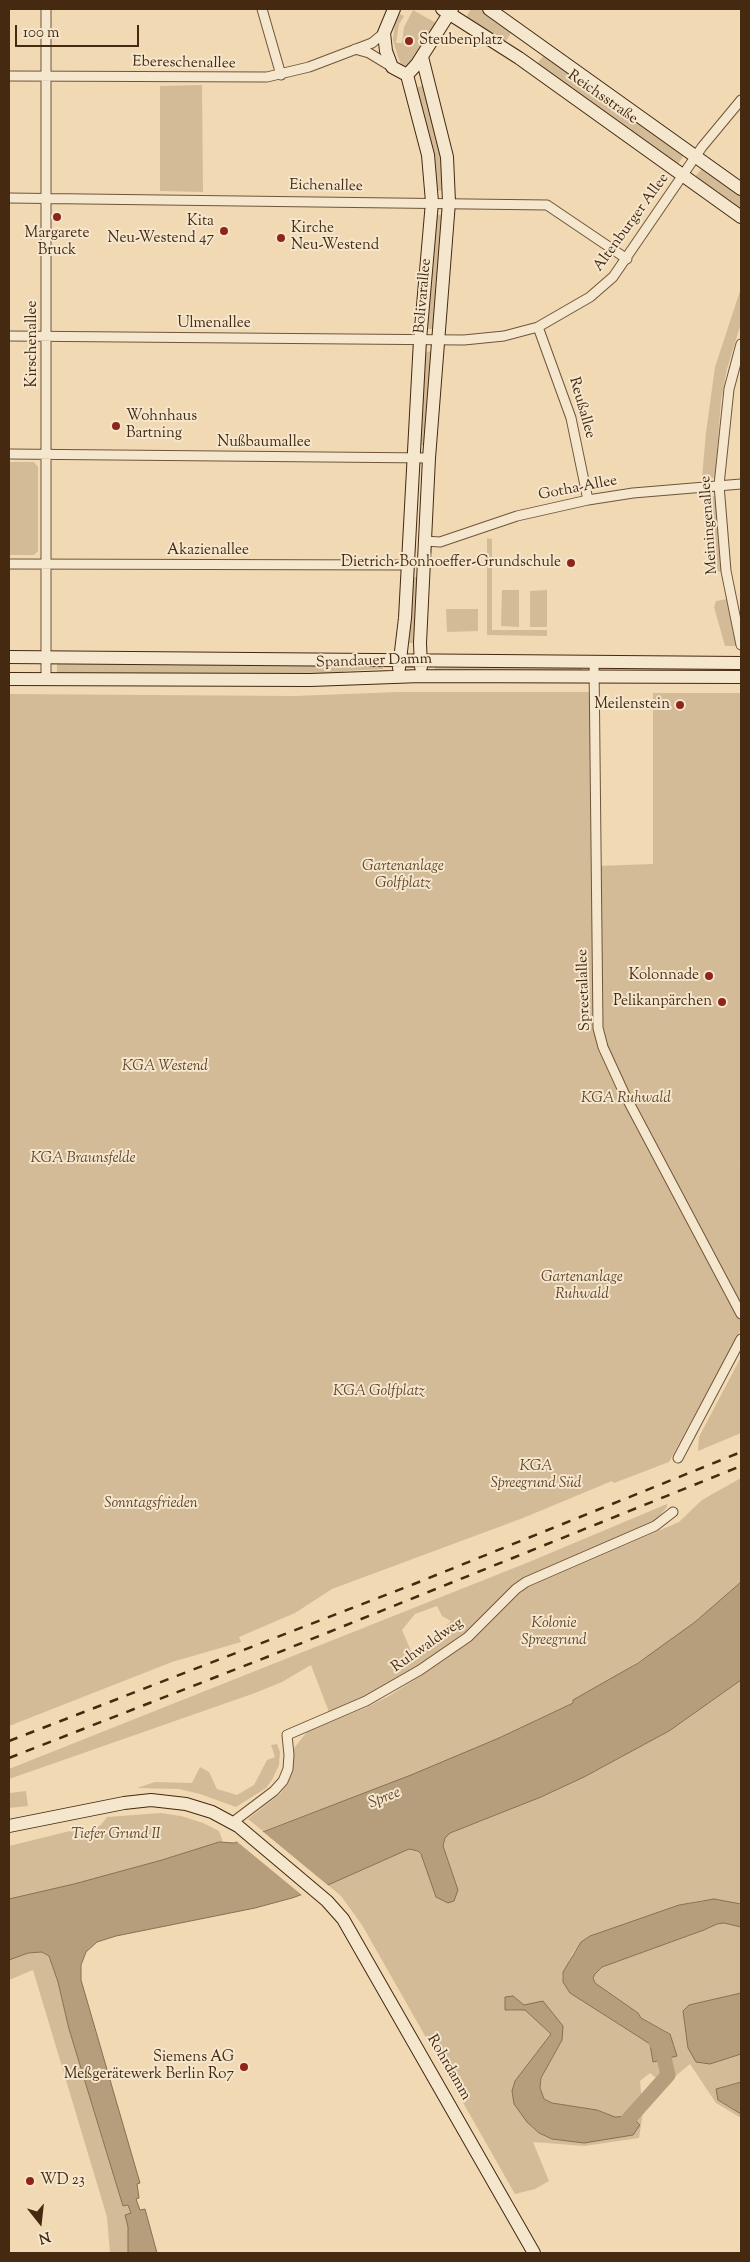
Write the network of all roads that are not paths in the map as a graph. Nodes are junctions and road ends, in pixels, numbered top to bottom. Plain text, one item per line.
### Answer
1 (46, 9) edge
2 (262, 9) edge
3 (394, 9) edge
4 (489, 9) edge
5 (448, 10) edge
6 (384, 33) junction
7 (354, 49) junction
8 (422, 56) junction
9 (392, 67) junction
10 (281, 75) junction
11 (407, 75) junction
12 (9, 76) edge
13 (46, 76) junction
14 (741, 100) edge
15 (696, 157) junction
16 (683, 175) junction
17 (741, 189) edge
18 (9, 198) edge
19 (47, 199) junction
20 (432, 202) junction
21 (449, 202) junction
22 (741, 217) edge
23 (627, 259) junction
24 (538, 326) junction
25 (9, 336) edge
26 (47, 336) junction
27 (437, 339) junction
28 (420, 340) junction
29 (741, 344) edge
30 (9, 454) edge
31 (47, 454) junction
32 (414, 458) junction
33 (429, 458) junction
34 (741, 484) edge
35 (719, 485) junction
36 (588, 500) junction
37 (408, 540) junction
38 (425, 541) junction
39 (9, 564) edge
40 (46, 564) junction
41 (406, 566) junction
42 (423, 566) junction
43 (741, 645) edge
44 (9, 657) edge
45 (45, 657) junction
46 (400, 660) junction
47 (421, 661) junction
48 (594, 662) junction
49 (741, 663) edge
50 (399, 676) junction
51 (421, 676) junction
52 (594, 676) junction
53 (741, 677) edge
54 (9, 679) edge
55 (46, 679) junction
56 (741, 1314) edge
57 (741, 1339) edge
58 (678, 1458) dead end
59 (673, 1512) dead end
60 (236, 1824) junction
61 (9, 1826) edge
62 (534, 2253) edge

1 - 13 street, Kirschenallee
2 - 10 street
3 - 6 main road
4 - 15 main road, Reichsstraße
5 - 8 main road
5 - 16 main road, Reichsstraße
6 - 7 street, Ebereschenallee
6 - 9 main road
7 - 9 street
7 - 10 street, Ebereschenallee
8 - 11 main road
8 - 21 main road, Bolivarallee
9 - 11 main road
10 - 13 street, Ebereschenallee
11 - 20 main road, Bolivarallee
12 - 13 street, Ebereschenallee
13 - 19 street, Kirschenallee
14 - 15 street, Altenburger Allee
15 - 16 street, Altenburger Allee
15 - 17 main road, Reichsstraße
16 - 22 main road, Reichsstraße
16 - 23 street, Altenburger Allee
18 - 19 street, Eichenallee
19 - 20 street, Eichenallee
19 - 26 street, Kirschenallee
20 - 21 street, Eichenallee
20 - 28 main road, Bolivarallee
21 - 23 street, Eichenallee
21 - 27 main road, Bolivarallee
23 - 24 street, Altenburger Allee
24 - 27 street, Altenburger Allee
24 - 36 street, Reußallee
25 - 26 street, Ulmenallee
26 - 28 street, Ulmenallee
26 - 31 street, Kirschenallee
27 - 28 street, Ulmenallee
27 - 33 main road, Bolivarallee
28 - 32 main road, Bolivarallee
29 - 35 street, Meiningenallee
30 - 31 street, Nußbaumallee
31 - 32 street, Nußbaumallee
31 - 40 street, Kirschenallee
32 - 33 street, Nußbaumallee
32 - 37 main road, Bolivarallee
33 - 38 main road, Bolivarallee
34 - 35 street, Gotha-Allee
35 - 36 street, Gotha-Allee
35 - 43 street, Meiningenallee
36 - 38 street, Gotha-Allee
37 - 38 main road
37 - 41 main road, Bolivarallee
38 - 42 main road, Bolivarallee
39 - 40 street, Akazienallee
40 - 41 street, Akazienallee
40 - 45 street, Kirschenallee
41 - 42 main road
41 - 46 main road, Bolivarallee
42 - 47 main road, Bolivarallee
44 - 45 main road, Spandauer Damm
45 - 46 main road, Spandauer Damm
45 - 55 street, Kirschenallee
46 - 47 main road, Spandauer Damm
46 - 50 main road, Bolivarallee
47 - 48 main road, Spandauer Damm
47 - 51 main road, Bolivarallee
48 - 49 main road, Spandauer Damm
48 - 52 street, Spreetalallee
50 - 51 main road, Spandauer Damm
50 - 55 main road, Spandauer Damm
51 - 52 main road, Spandauer Damm
52 - 53 main road, Spandauer Damm
52 - 56 street, Spreetalallee
54 - 55 main road, Spandauer Damm
57 - 58 street
59 - 60 street, Ruhwaldweg
60 - 61 main road, Rohrdamm
60 - 62 main road, Rohrdamm

